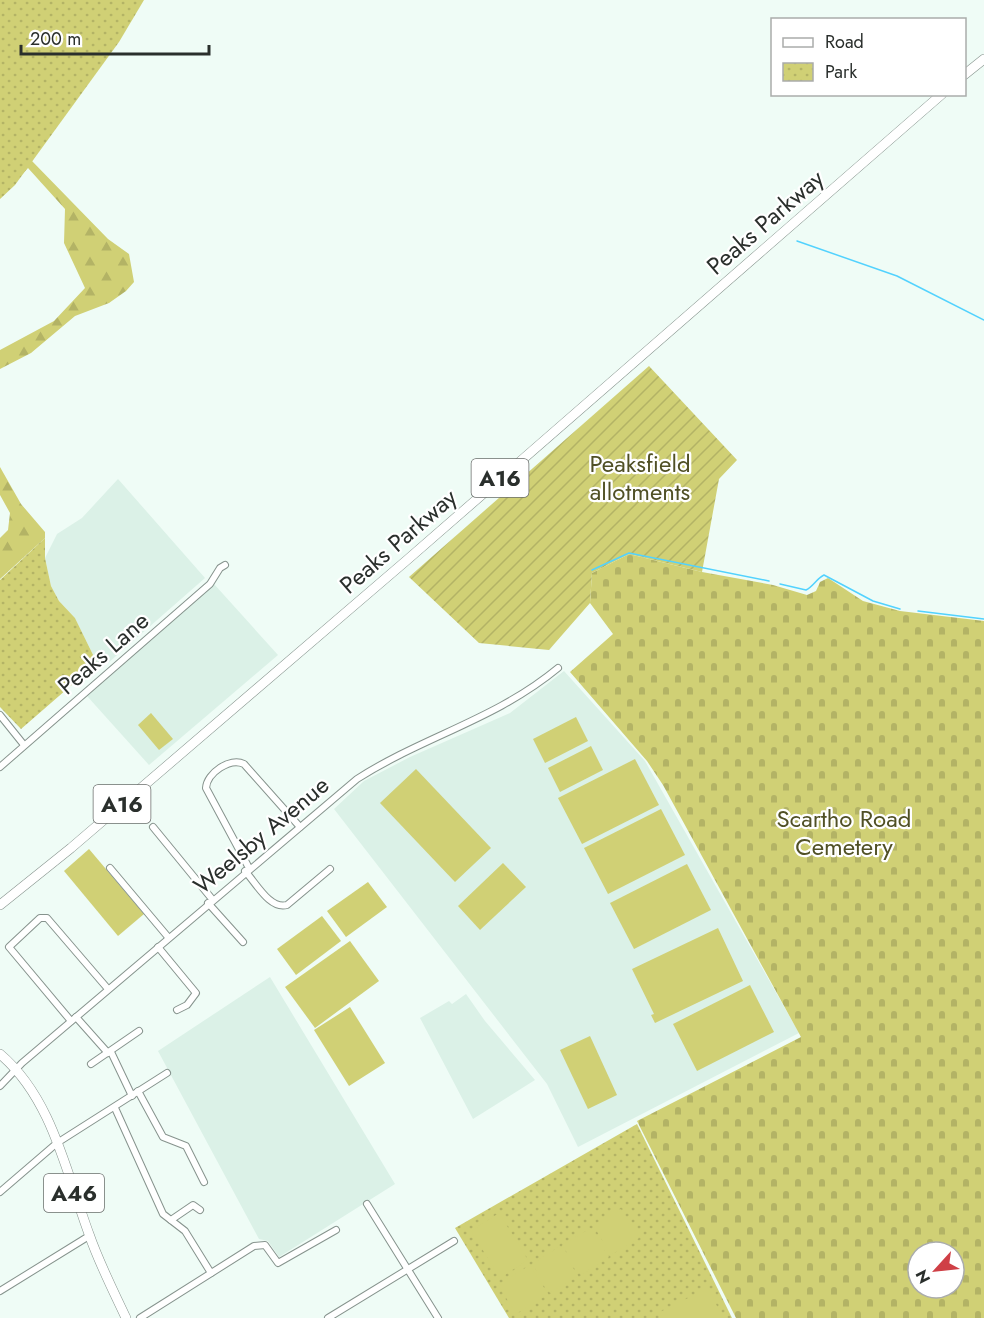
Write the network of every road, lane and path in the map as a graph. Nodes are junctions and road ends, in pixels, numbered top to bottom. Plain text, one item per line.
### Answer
1 (984, 58) edge
2 (966, 73) edge
3 (940, 96) edge
4 (225, 565) dead end
5 (558, 668) dead end
6 (0, 715) edge
7 (24, 745) junction
8 (0, 767) edge
9 (153, 827) dead end
10 (300, 827) junction
11 (110, 868) dead end
12 (247, 869) junction
13 (330, 869) dead end
14 (210, 901) junction
15 (0, 906) edge
16 (168, 937) junction
17 (243, 942) dead end
18 (158, 947) junction
19 (108, 989) junction
20 (177, 1010) dead end
21 (73, 1019) junction
22 (139, 1031) dead end
23 (109, 1053) junction
24 (0, 1054) edge
25 (91, 1064) dead end
26 (16, 1071) junction
27 (167, 1073) dead end
28 (0, 1086) edge
29 (138, 1091) junction
30 (132, 1096) junction
31 (115, 1108) junction
32 (57, 1143) junction
33 (204, 1182) dead end
34 (0, 1192) edge
35 (367, 1204) dead end
36 (200, 1210) dead end
37 (171, 1220) junction
38 (336, 1230) dead end
39 (89, 1236) junction
40 (454, 1241) dead end
41 (408, 1269) junction
42 (211, 1273) junction
43 (0, 1291) edge
44 (126, 1318) edge
45 (140, 1318) edge
46 (328, 1318) edge
47 (438, 1318) edge

1 - 2 highway
3 - 15 highway, Peaks Parkway / A16
4 - 7 street, Peaks Lane
5 - 10 street, Weelsby Avenue
6 - 7 street
7 - 8 street, Peaks Lane
9 - 14 street
10 - 12 street, Weelsby Avenue
10 - 12 street
11 - 16 street
12 - 13 street
12 - 14 street, Weelsby Avenue
14 - 16 street, Weelsby Avenue
14 - 17 street
16 - 18 street, Weelsby Avenue
18 - 19 street, Weelsby Avenue
18 - 20 street
19 - 21 street, Weelsby Avenue
19 - 21 street
21 - 23 street
21 - 26 street, Weelsby Avenue
22 - 23 street
23 - 25 street
23 - 30 street
24 - 26 highway, A46
26 - 28 street, Weelsby Avenue
26 - 32 highway, A46
27 - 29 street
29 - 30 street
29 - 33 street
30 - 31 street
31 - 32 street
31 - 37 street
32 - 34 street
32 - 39 highway, A46
35 - 41 street
36 - 37 street
37 - 42 street
38 - 42 street
39 - 43 street
39 - 44 highway, A46
40 - 41 street
41 - 46 street
41 - 47 street
42 - 45 street

